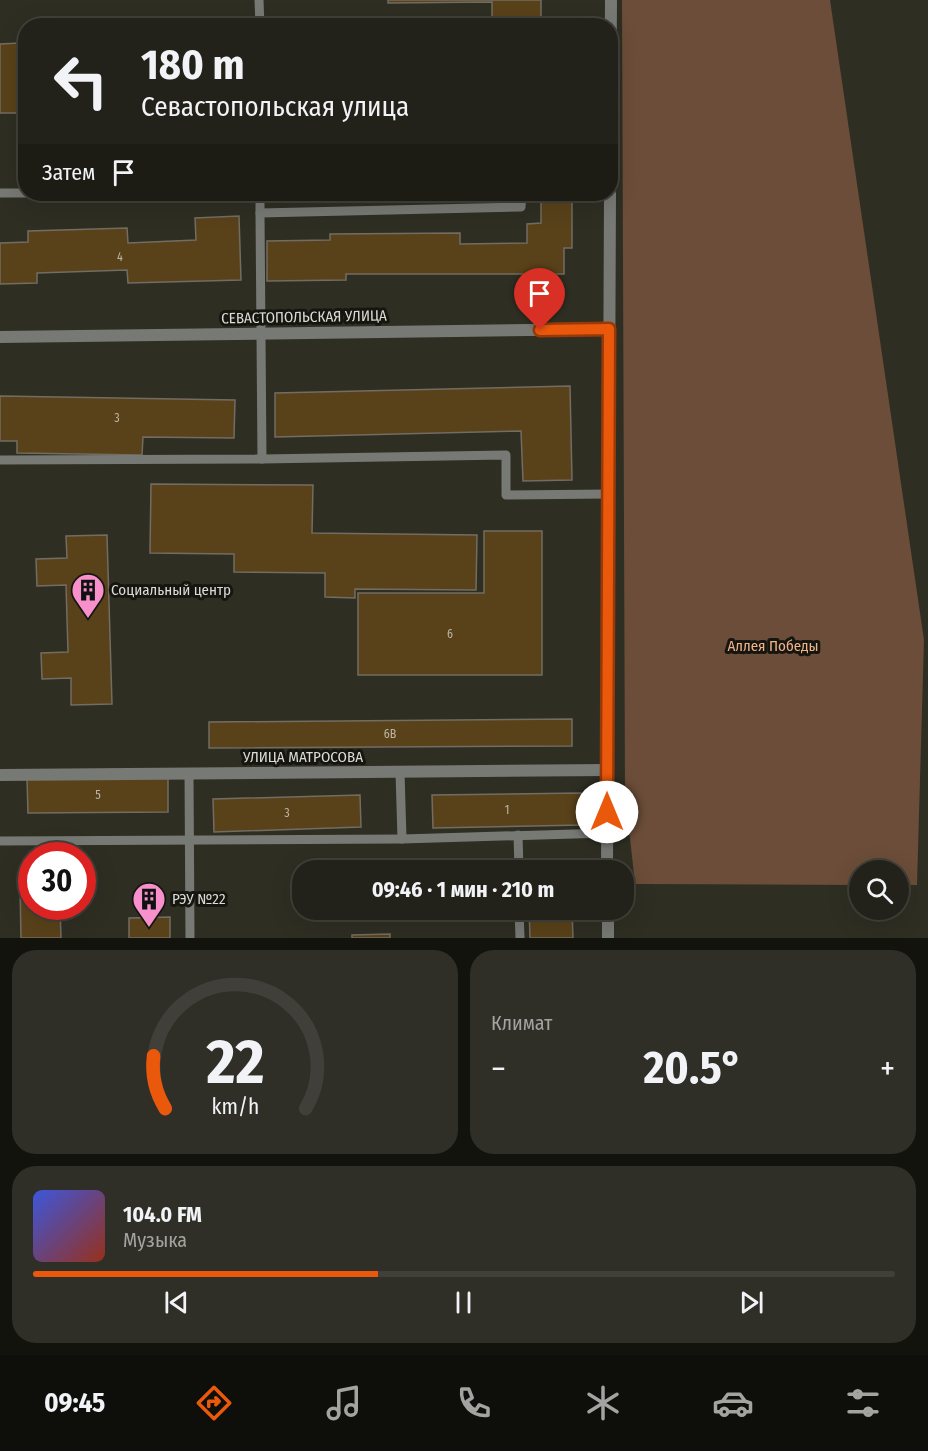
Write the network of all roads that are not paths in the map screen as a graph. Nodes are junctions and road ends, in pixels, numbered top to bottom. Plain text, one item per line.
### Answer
1 (260, 0) edge
2 (611, 0) edge
3 (260, 18) edge
4 (611, 18) edge
5 (0, 193) edge
6 (18, 193) edge
7 (260, 201) edge
8 (521, 201) edge
9 (610, 201) edge
10 (260, 213) junction
11 (609, 329) junction
12 (262, 333) junction
13 (0, 338) edge
14 (262, 459) junction
15 (0, 460) edge
16 (609, 494) junction
17 (607, 770) junction
18 (400, 772) junction
19 (189, 773) junction
20 (0, 775) edge
21 (608, 833) junction
22 (518, 835) junction
23 (402, 838) junction
24 (0, 841) edge
25 (189, 841) junction
26 (519, 860) edge
27 (608, 860) edge
28 (519, 920) edge
29 (608, 920) edge
30 (190, 938) edge
31 (520, 938) edge
32 (608, 938) edge

1 - 3 lane
2 - 4 street
5 - 6 lane
7 - 10 lane
8 - 10 lane
9 - 11 street
10 - 12 lane
11 - 12 street, СЕВАСТОПОЛЬСКАЯ УЛИЦА
11 - 16 street
12 - 13 street, СЕВАСТОПОЛЬСКАЯ УЛИЦА
12 - 14 lane
14 - 15 lane
14 - 16 lane
16 - 17 street
17 - 18 street, УЛИЦА МАТРОСОВА
17 - 21 street
18 - 19 street, УЛИЦА МАТРОСОВА
18 - 23 lane
19 - 20 street, УЛИЦА МАТРОСОВА
19 - 25 lane
21 - 22 lane
21 - 27 street
22 - 23 lane
22 - 26 lane
23 - 25 lane
24 - 25 lane
25 - 30 lane
28 - 31 lane
29 - 32 street

